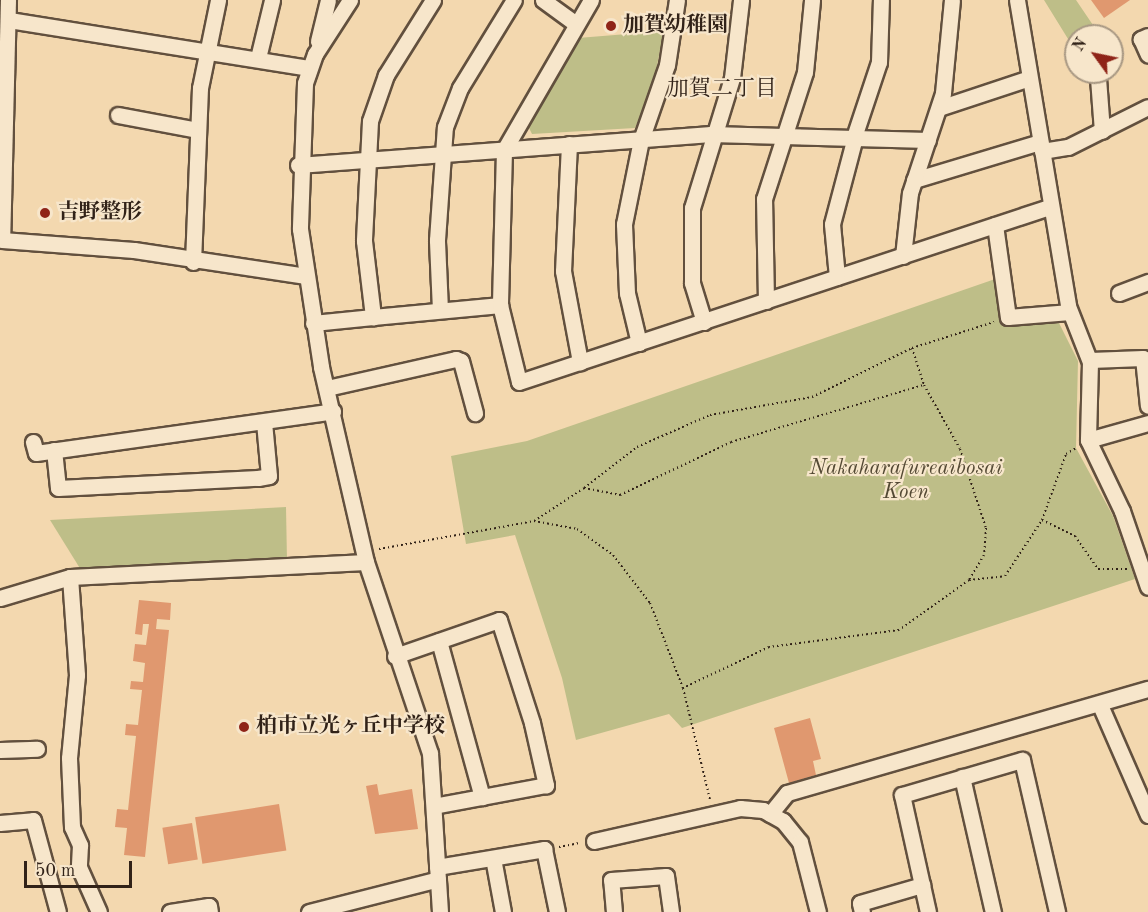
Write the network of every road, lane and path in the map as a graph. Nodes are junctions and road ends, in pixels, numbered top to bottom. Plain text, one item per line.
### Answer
1 (9, 0) edge
2 (218, 0) edge
3 (272, 0) edge
4 (327, 0) edge
5 (350, 0) edge
6 (433, 0) edge
7 (514, 0) edge
8 (543, 0) edge
9 (591, 0) edge
10 (677, 0) edge
11 (741, 0) edge
12 (812, 0) edge
13 (881, 0) edge
14 (951, 0) edge
15 (1017, 0) edge
16 (576, 24) junction
17 (6, 25) edge
18 (1148, 36) edge
19 (208, 48) junction
20 (1148, 55) edge
21 (258, 58) junction
22 (311, 61) junction
23 (1029, 78) junction
24 (1098, 84) edge
25 (1148, 107) edge
26 (939, 108) junction
27 (118, 115) dead end
28 (198, 130) junction
29 (2, 131) edge
30 (1102, 131) junction
31 (711, 134) junction
32 (785, 135) junction
33 (854, 137) junction
34 (641, 140) junction
35 (928, 140) junction
36 (569, 144) junction
37 (1041, 147) junction
38 (504, 150) junction
39 (441, 153) junction
40 (368, 160) junction
41 (298, 165) junction
42 (914, 180) junction
43 (1049, 207) junction
44 (995, 225) junction
45 (903, 256) junction
46 (193, 262) junction
47 (306, 276) junction
48 (837, 277) junction
49 (1148, 282) edge
50 (1119, 293) dead end
51 (766, 301) junction
52 (500, 304) junction
53 (440, 310) junction
54 (1070, 312) junction
55 (373, 316) junction
56 (1008, 317) junction
57 (704, 322) junction
58 (313, 323) junction
59 (639, 343) junction
60 (912, 348) junction
61 (1090, 360) junction
62 (580, 362) junction
63 (924, 385) junction
64 (327, 388) junction
65 (1148, 406) edge
66 (333, 411) junction
67 (475, 412) dead end
68 (264, 422) junction
69 (1148, 423) edge
70 (1088, 440) junction
71 (33, 442) dead end
72 (54, 450) junction
73 (584, 488) junction
74 (1042, 520) junction
75 (534, 521) junction
76 (365, 557) junction
77 (1139, 569) junction
78 (70, 577) junction
79 (969, 580) junction
80 (1148, 587) edge
81 (0, 598) edge
82 (439, 641) junction
83 (395, 656) junction
84 (683, 688) junction
85 (1148, 689) edge
86 (1100, 705) junction
87 (37, 749) dead end
88 (0, 750) edge
89 (962, 777) junction
90 (482, 797) junction
91 (435, 806) junction
92 (714, 813) junction
93 (770, 814) junction
94 (1148, 815) edge
95 (0, 823) edge
96 (594, 841) joint
97 (544, 849) junction
98 (493, 858) junction
99 (437, 873) junction
100 (922, 885) junction
101 (58, 912) edge
102 (99, 912) edge
103 (170, 912) edge
104 (210, 912) edge
105 (309, 912) edge
106 (440, 912) edge
107 (503, 912) edge
108 (557, 912) edge
109 (614, 912) edge
110 (671, 912) edge
111 (818, 912) edge
112 (862, 912) edge
113 (928, 912) edge
114 (993, 912) edge
115 (1057, 912) edge

1 - 17 street
2 - 19 street
3 - 21 street
4 - 22 street
5 - 22 street
6 - 40 street
7 - 39 street
8 - 16 street
9 - 16 street
10 - 34 street
11 - 31 street
12 - 32 street
13 - 33 street
14 - 26 street
15 - 23 street
16 - 38 street
17 - 19 street
17 - 29 street
18 - 20 street
19 - 21 street
19 - 28 street
21 - 22 street
22 - 41 street
23 - 26 street
23 - 37 street
24 - 30 street
25 - 30 street
26 - 35 street
27 - 28 street
28 - 46 street
29 - 46 street
30 - 37 street
31 - 32 street
31 - 34 street
31 - 57 street
32 - 33 street
32 - 51 street
33 - 35 street
33 - 48 street
34 - 36 street
34 - 59 street
35 - 42 street
36 - 38 street
36 - 62 street
37 - 42 street
37 - 43 street
38 - 39 street
38 - 52 street
39 - 40 street
39 - 53 street
40 - 41 street
40 - 55 street
41 - 47 street
42 - 45 street
43 - 44 street
43 - 54 street
44 - 45 street
44 - 56 street
45 - 48 street
46 - 47 street
47 - 58 street
48 - 51 street
49 - 50 street
51 - 57 street
52 - 53 street
52 - 62 street
53 - 55 street
54 - 56 street
54 - 61 street
55 - 58 street
56 - 60 path
57 - 59 street
58 - 64 street
59 - 62 street
60 - 63 path
60 - 73 path
61 - 65 street
61 - 70 street
63 - 73 path
63 - 79 path
64 - 66 street
64 - 67 street
66 - 68 street
66 - 76 street
68 - 72 street
68 - 72 street
69 - 70 street
70 - 74 path
70 - 77 street
71 - 72 street
73 - 75 path
74 - 77 path
74 - 79 path
75 - 76 path
75 - 84 path
76 - 78 street
76 - 83 street
77 - 80 street
78 - 81 street
78 - 102 street
79 - 84 path
82 - 83 street
82 - 90 street
82 - 90 street
83 - 91 street
84 - 92 path
85 - 86 street
86 - 93 street
86 - 94 street
87 - 88 street
89 - 100 street
89 - 114 street
89 - 115 street
90 - 91 street
91 - 99 street
92 - 93 street
92 - 96 street
93 - 111 street
95 - 101 street
96 - 97 path
97 - 98 street
97 - 108 street
98 - 99 street
98 - 107 street
99 - 105 street
99 - 106 street
100 - 112 street
100 - 113 street
103 - 104 street
109 - 110 street

